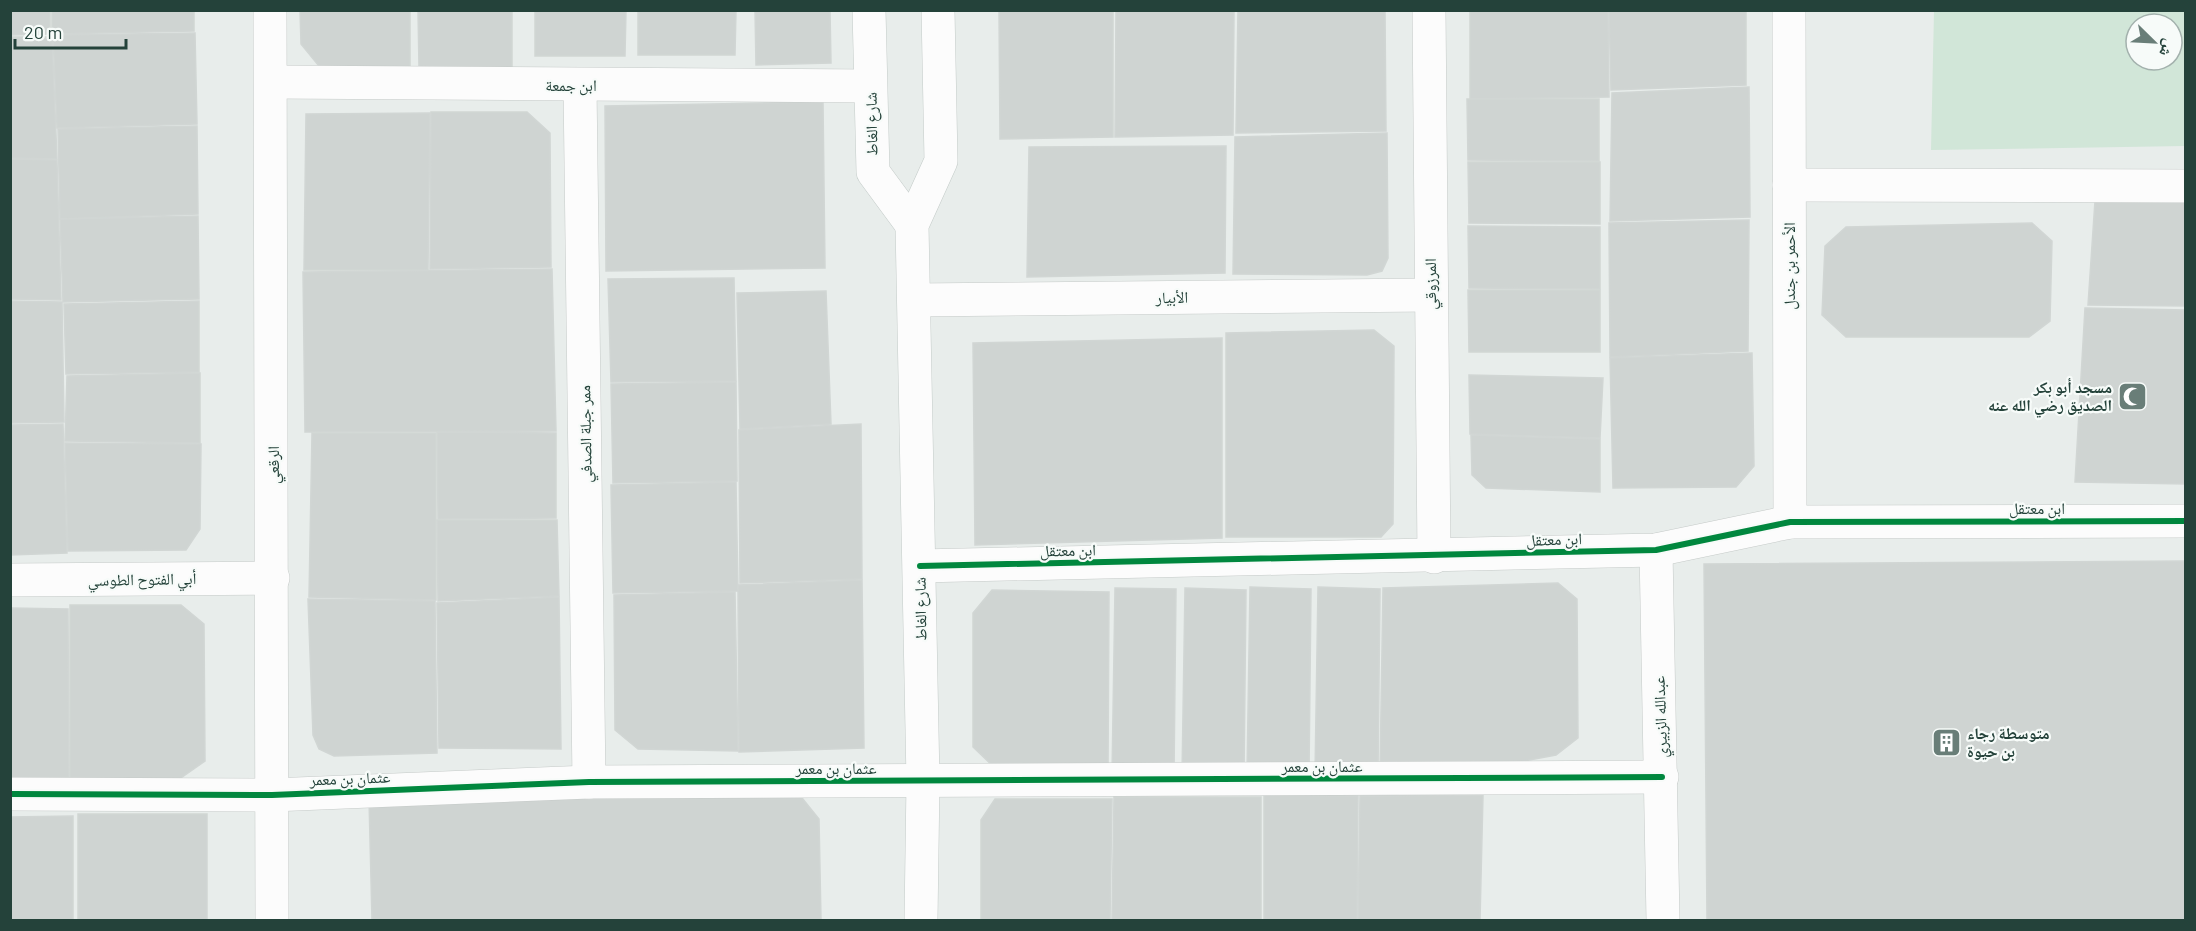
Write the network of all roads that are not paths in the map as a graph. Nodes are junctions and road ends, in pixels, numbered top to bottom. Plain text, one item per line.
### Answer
1 (270, 10) edge
2 (868, 10) edge
3 (938, 10) edge
4 (1430, 10) edge
5 (1789, 10) edge
6 (272, 82) junction
7 (580, 86) junction
8 (870, 86) junction
9 (1790, 184) junction
10 (2186, 186) edge
11 (912, 225) junction
12 (1430, 295) junction
13 (914, 300) junction
14 (2186, 521) edge
15 (1790, 522) junction
16 (1656, 550) junction
17 (1434, 556) junction
18 (920, 566) junction
19 (273, 578) junction
20 (10, 580) edge
21 (1662, 777) junction
22 (923, 781) junction
23 (589, 782) junction
24 (10, 794) edge
25 (272, 795) junction
26 (272, 921) edge
27 (921, 921) edge
28 (1663, 921) edge

1 - 6 street, الرقعي
2 - 8 street, شارع الغاط
3 - 11 street, شارع الغاط
4 - 12 street, المرزوقي
5 - 9 street, الأحمر بن جندل
6 - 7 street, ابن جمعة
6 - 19 street, الرقعي
7 - 8 street, ابن جمعة
7 - 23 street, ممر جبلة الصدفي
8 - 11 street, شارع الغاط
9 - 10 street
9 - 15 street, الأحمر بن جندل
11 - 13 street, شارع الغاط
12 - 13 street, الأبيار
12 - 17 street, المرزوقي
13 - 18 street, شارع الغاط
14 - 15 street, ابن معتقل
15 - 16 street, ابن معتقل
16 - 17 street, ابن معتقل
16 - 21 street, عبدالله الزبيري
17 - 18 street, ابن معتقل
18 - 22 street, شارع الغاط
19 - 20 street, أبي الفتوح الطوسي
19 - 25 street, الرقعي
21 - 22 street, عثمان بن معمر
21 - 28 street, عبدالله الزبيري
22 - 23 street, عثمان بن معمر
22 - 27 street, شارع الغاط
23 - 25 street, عثمان بن معمر
24 - 25 street, عثمان بن معمر
25 - 26 street, الرقعي

